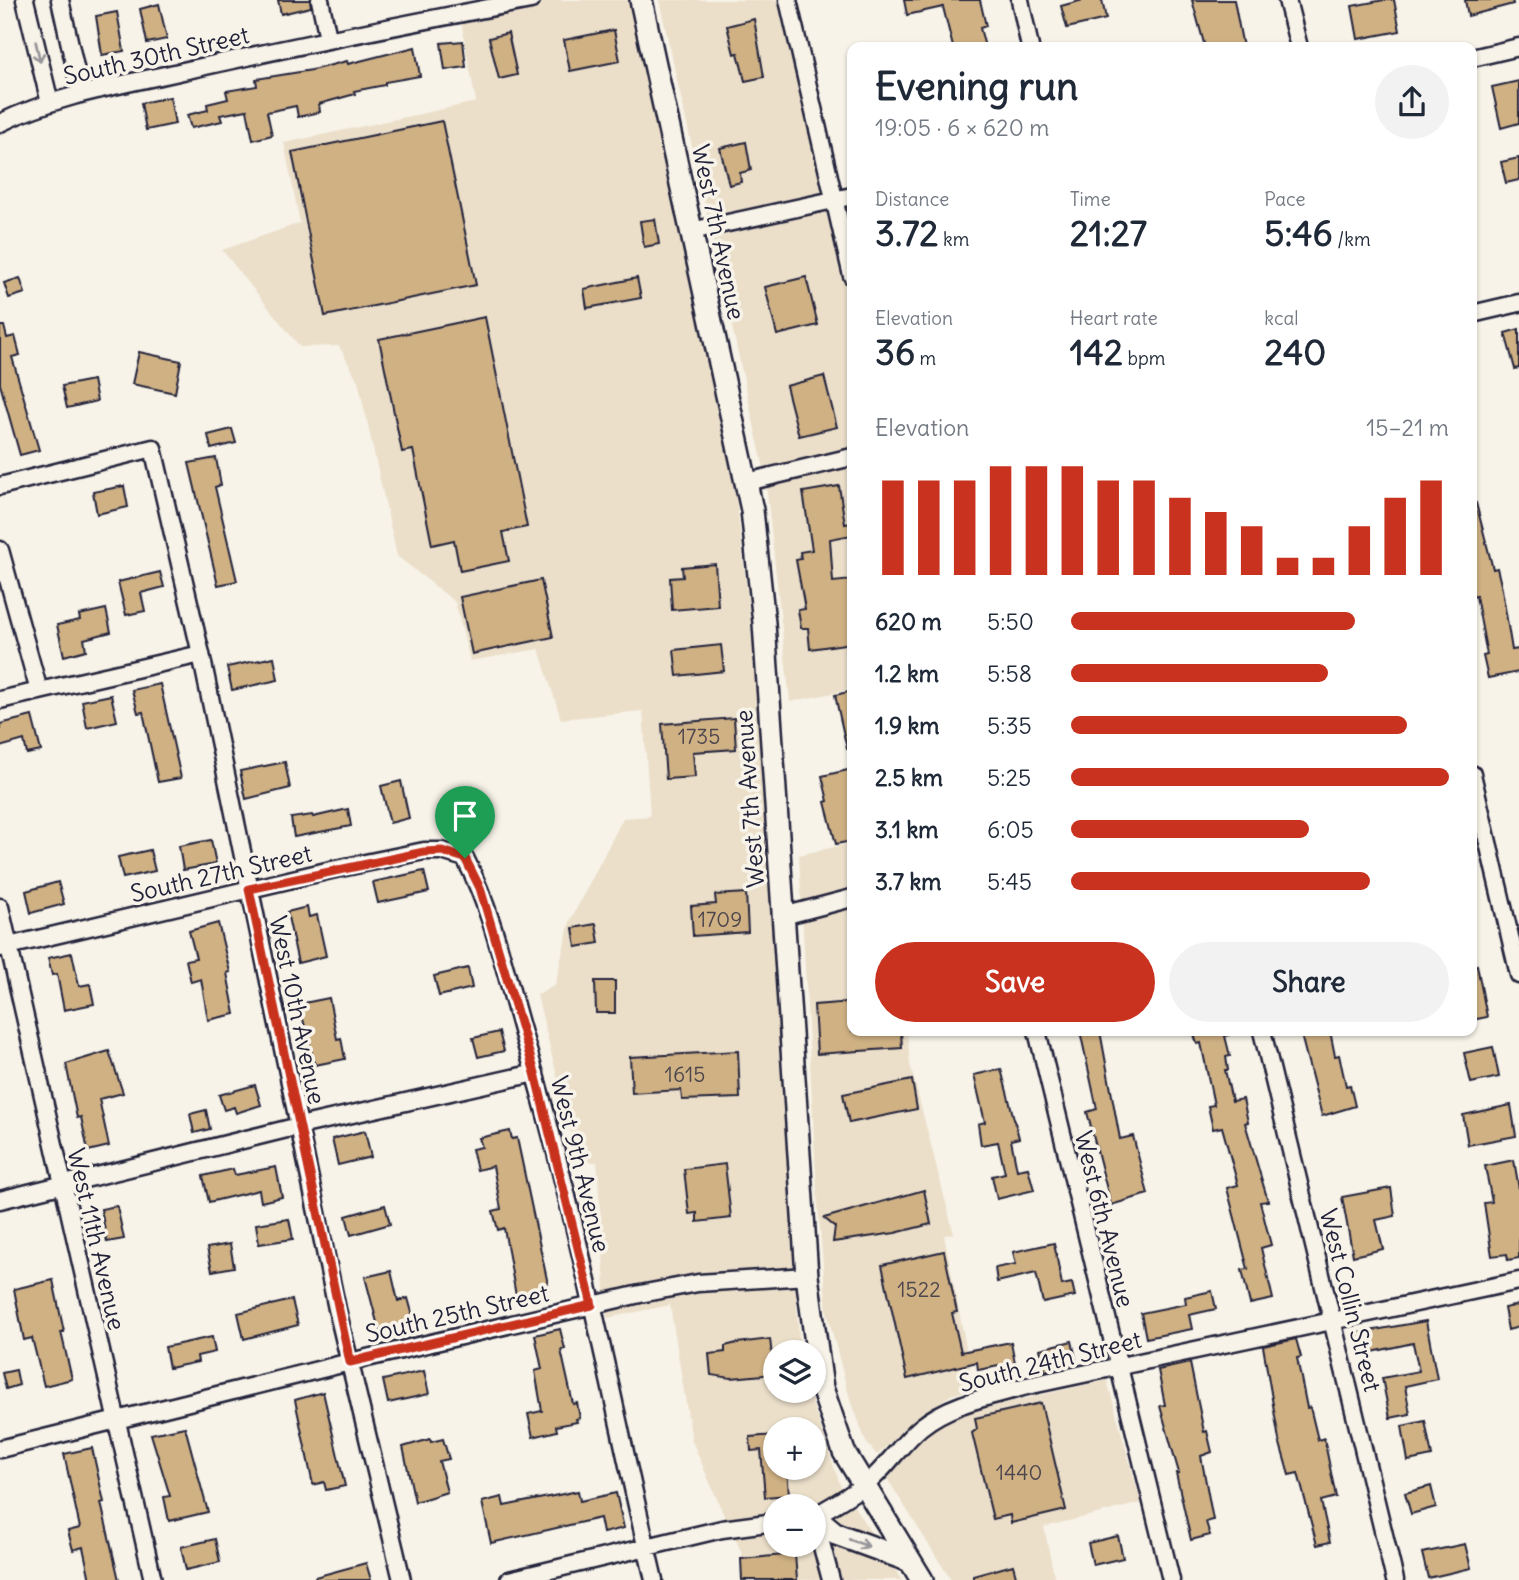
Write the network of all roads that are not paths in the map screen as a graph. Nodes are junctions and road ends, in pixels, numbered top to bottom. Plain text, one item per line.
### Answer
1 (25, 0) edge
2 (60, 0) edge
3 (320, 0) edge
4 (531, 0) edge
5 (641, 0) edge
6 (788, 0) edge
7 (1020, 0) edge
8 (1287, 0) edge
9 (328, 38) junction
10 (1029, 42) edge
11 (1298, 42) edge
12 (1519, 47) edge
13 (1477, 57) edge
14 (81, 94) junction
15 (50, 103) junction
16 (0, 123) edge
17 (847, 198) edge
18 (835, 200) junction
19 (691, 231) junction
20 (847, 254) edge
21 (1519, 303) edge
22 (1477, 313) edge
23 (847, 458) edge
24 (747, 482) junction
25 (0, 486) edge
26 (0, 550) edge
27 (201, 654) junction
28 (39, 691) junction
29 (0, 700) edge
30 (1477, 795) edge
31 (454, 853) joint
32 (249, 889) junction
33 (847, 899) edge
34 (0, 907) edge
35 (782, 916) junction
36 (4, 947) edge
37 (1519, 975) edge
38 (1038, 1036) edge
39 (1263, 1036) edge
40 (535, 1073) junction
41 (299, 1126) junction
42 (62, 1185) junction
43 (0, 1200) edge
44 (807, 1276) junction
45 (1519, 1281) edge
46 (592, 1305) junction
47 (1332, 1321) junction
48 (350, 1362) junction
49 (1118, 1367) junction
50 (116, 1421) junction
51 (0, 1449) edge
52 (863, 1485) junction
53 (826, 1510) edge
54 (763, 1524) edge
55 (826, 1526) edge
56 (646, 1547) junction
57 (825, 1557) edge
58 (910, 1561) junction
59 (153, 1580) edge
60 (402, 1580) edge
61 (509, 1580) edge
62 (654, 1580) edge
63 (831, 1580) edge
64 (922, 1580) edge
65 (1171, 1580) edge
66 (1395, 1580) edge

1 -> 15 street
2 - 14 street
3 - 9 street
4 - 9 street, South 30th Street
5 - 19 main road, West 7th Avenue
6 - 18 street
7 - 10 street
8 - 11 street
9 - 14 street, South 30th Street
12 - 13 street
14 - 15 street, South 30th Street
15 - 16 street, South 30th Street
17 - 18 street
18 - 19 street
18 - 20 street
19 - 24 main road, West 7th Avenue
21 - 22 street
23 - 24 street
24 - 35 main road, West 7th Avenue
25 - 27 street, West 10th Avenue
26 - 28 street
27 - 28 street
27 - 32 street, West 10th Avenue
28 - 29 street
30 - 37 street
31 - 32 street, South 27th Street
31 - 40 street, West 9th Avenue
32 - 36 street, South 27th Street
32 - 41 street, West 10th Avenue
33 - 35 street
34 - 36 street, West 11th Avenue
35 - 44 main road, West 7th Avenue
36 - 42 street, West 11th Avenue
38 - 49 street, West 6th Avenue
39 - 47 street, West Collin Street
40 - 41 street
40 - 46 street, West 9th Avenue
41 - 42 street
41 - 48 street, West 10th Avenue
42 - 43 street
42 - 50 street, West 11th Avenue
44 - 46 street, South 25th Street
44 - 52 main road, West 7th Avenue
45 - 47 street, South 24th Street
46 - 48 street, South 25th Street
46 - 56 street, West 9th Avenue
47 - 49 street, South 24th Street
47 - 66 street, West Collin Street
48 - 50 street, South 25th Street
48 - 60 street, West 10th Avenue
49 - 52 street, South 24th Street
49 - 65 street, West 6th Avenue
50 - 51 street, South 25th Street
50 - 59 street, West 11th Avenue
52 - 53 street, South 24th Street
52 - 58 main road, West 7th Avenue
54 - 56 street
55 -> 58 main road
56 - 61 street
56 - 62 street, West 9th Avenue
57 - 63 street
58 - 64 main road, West 7th Avenue

